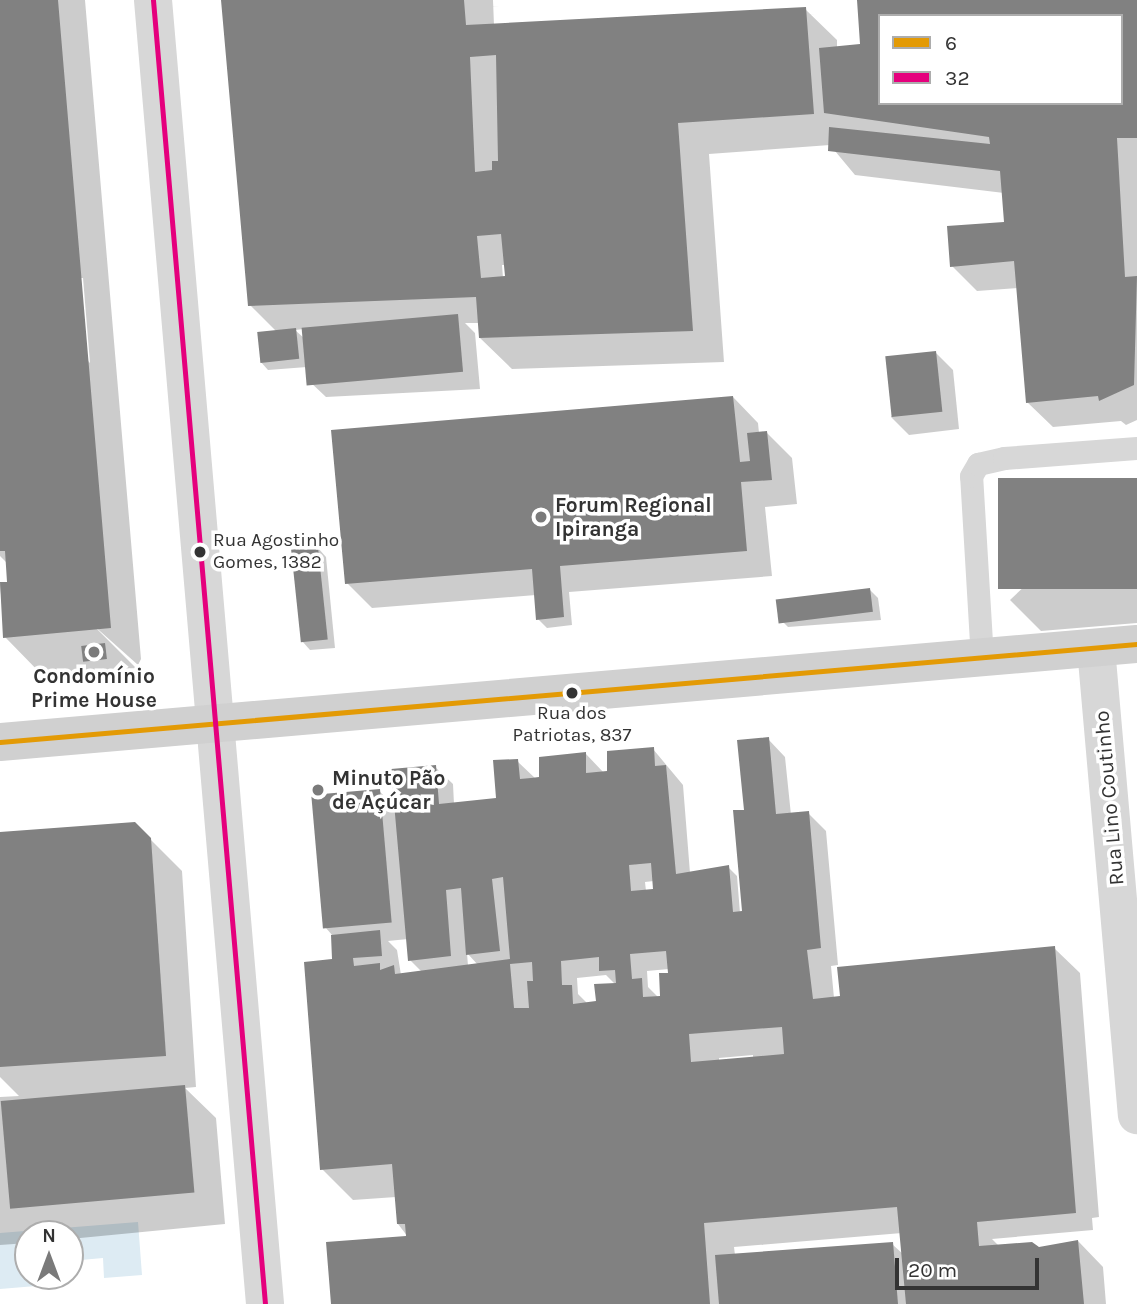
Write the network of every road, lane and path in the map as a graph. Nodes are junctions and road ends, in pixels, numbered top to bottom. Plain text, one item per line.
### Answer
1 (153, 0) edge
2 (1137, 448) edge
3 (1137, 644) edge
4 (1096, 648) junction
5 (982, 659) junction
6 (215, 724) junction
7 (0, 742) edge
8 (1137, 1115) edge
9 (265, 1304) edge

1 - 6 street
2 - 5 lane
3 - 4 main road
4 - 5 main road
4 - 8 street, Rua Lino Coutinho
5 - 6 main road
6 - 7 main road
6 - 9 street

